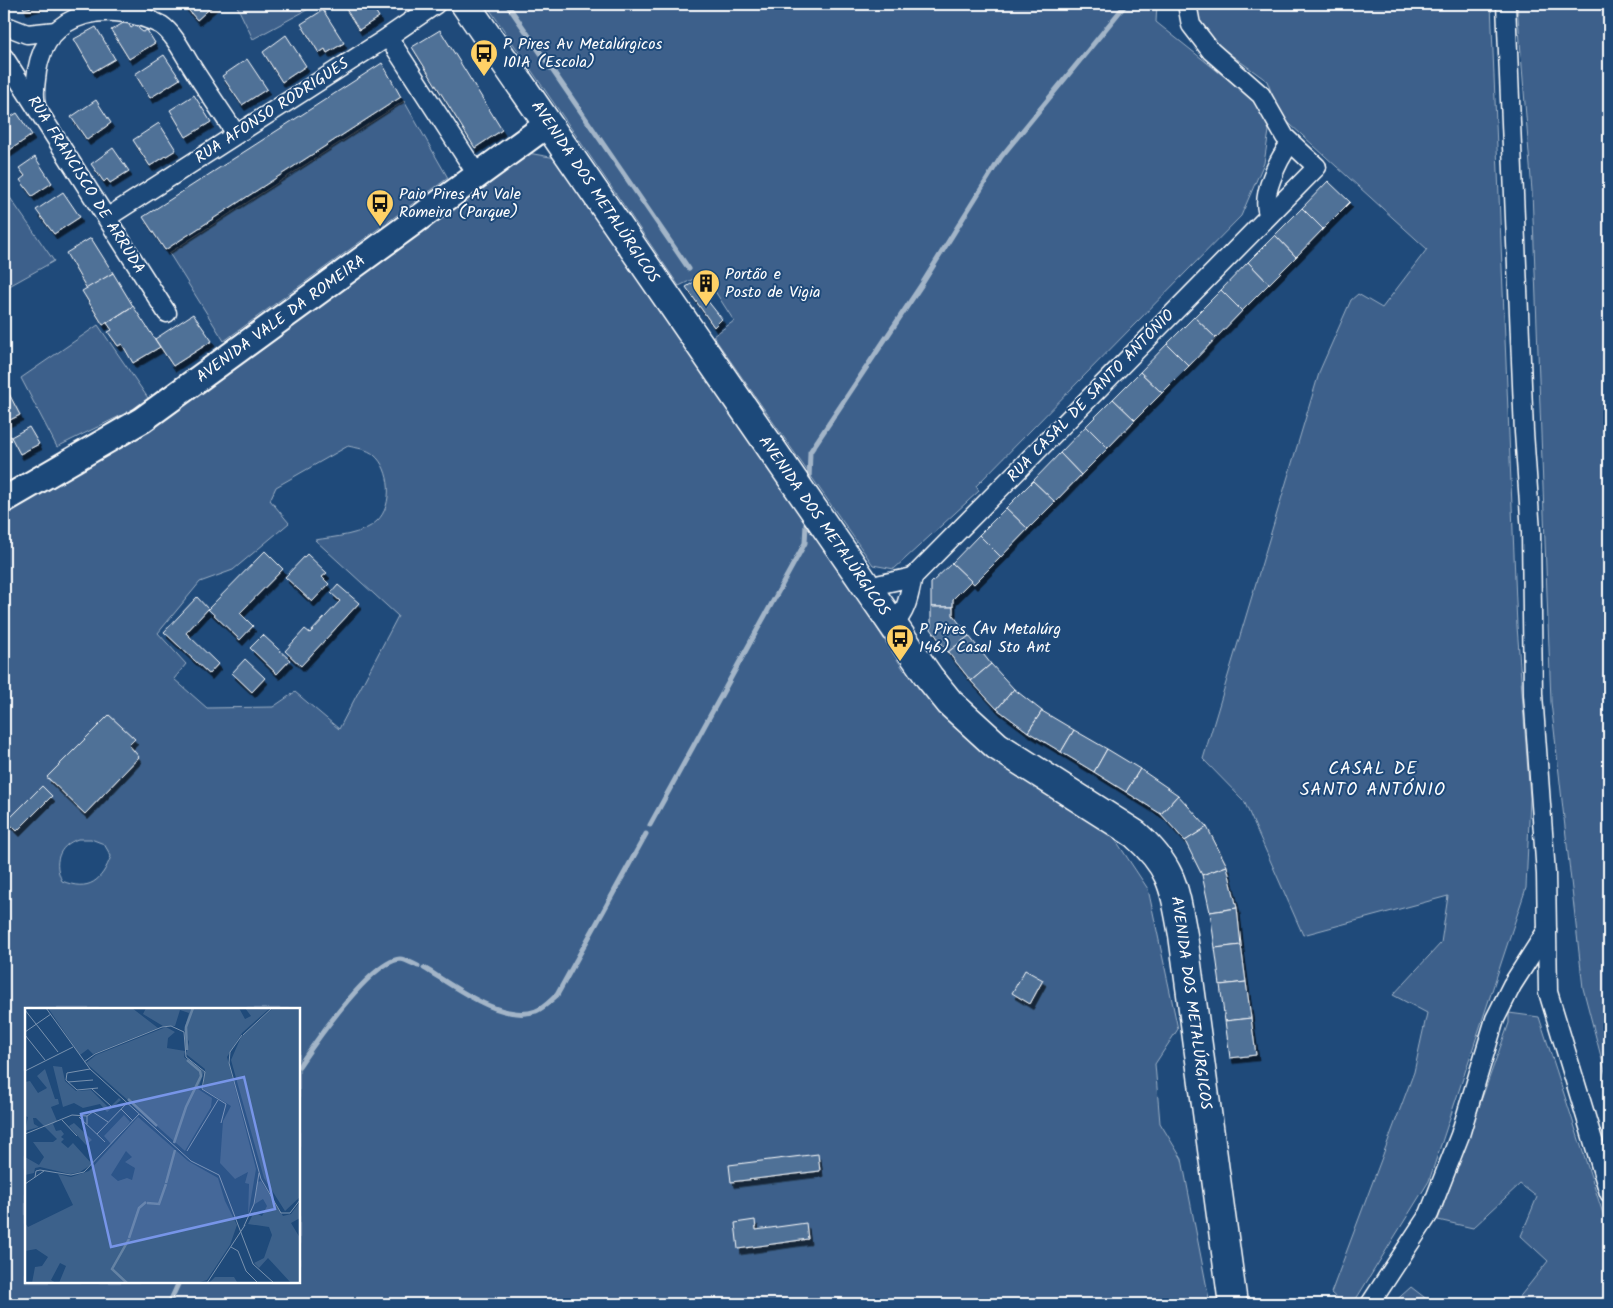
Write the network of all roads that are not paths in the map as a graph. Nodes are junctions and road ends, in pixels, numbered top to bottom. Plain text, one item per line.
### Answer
1 (436, 4) edge
2 (465, 4) edge
3 (1187, 4) edge
4 (1506, 4) edge
5 (4, 25) edge
6 (56, 31) junction
7 (388, 37) junction
8 (4, 57) edge
9 (36, 104) junction
10 (548, 124) junction
11 (236, 134) junction
12 (1290, 144) junction
13 (478, 176) junction
14 (1269, 215) junction
15 (108, 218) junction
16 (167, 313) dead end
17 (4, 500) edge
18 (913, 577) junction
19 (868, 590) junction
20 (893, 625) junction
21 (1547, 930) junction
22 (1609, 1193) edge
23 (1233, 1304) edge
24 (1370, 1304) edge

1 - 7 street, RUA AFONSO RODRIGUES
2 - 10 main road, AVENIDA DOS METALÚRGICOS
3 - 12 street
4 - 21 street
5 - 6 street
6 - 9 street
6 - 11 street
7 - 11 street, RUA AFONSO RODRIGUES
7 - 13 street
8 - 9 street, RUA FRANCISCO DE ARRUDA
9 - 15 street, RUA FRANCISCO DE ARRUDA
10 - 13 street, AVENIDA VALE DA ROMEIRA
10 - 19 main road, AVENIDA DOS METALÚRGICOS
11 - 15 street, RUA AFONSO RODRIGUES
12 - 14 street
12 - 14 street, RUA CASAL DE SANTO ANTÓNIO
13 - 17 street, AVENIDA VALE DA ROMEIRA
14 - 18 street, RUA CASAL DE SANTO ANTÓNIO
15 - 16 street, RUA FRANCISCO DE ARRUDA
18 - 19 street
18 - 20 street
19 - 20 main road, AVENIDA DOS METALÚRGICOS
20 - 23 main road, AVENIDA DOS METALÚRGICOS
21 - 22 street
21 - 24 street

